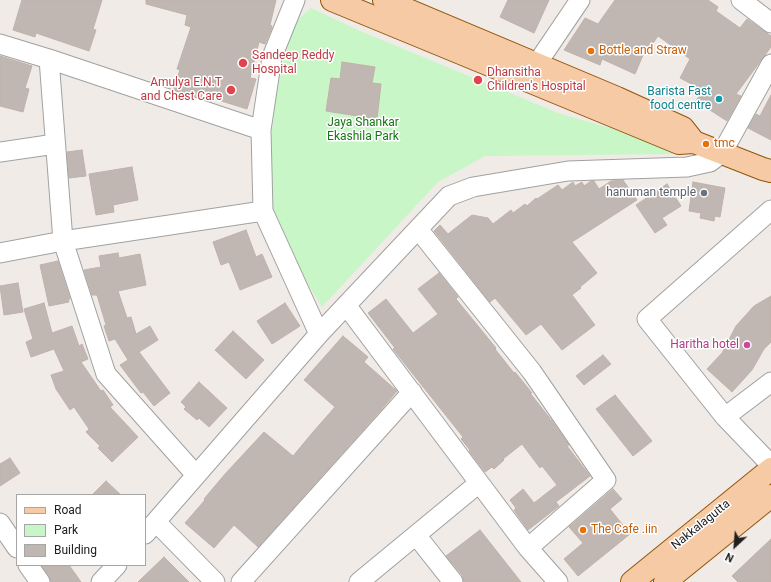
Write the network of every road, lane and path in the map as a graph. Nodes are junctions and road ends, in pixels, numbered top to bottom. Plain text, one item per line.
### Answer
1 (295, 0) edge
2 (332, 0) edge
3 (384, 0) edge
4 (580, 0) edge
5 (741, 0) edge
6 (771, 23) edge
7 (0, 44) edge
8 (49, 59) junction
9 (771, 64) edge
10 (536, 65) junction
11 (261, 130) junction
12 (694, 142) junction
13 (56, 144) junction
14 (0, 152) edge
15 (722, 153) junction
16 (771, 171) edge
17 (771, 210) edge
18 (263, 211) junction
19 (418, 229) junction
20 (63, 241) junction
21 (0, 253) edge
22 (346, 305) junction
23 (319, 334) junction
24 (771, 382) edge
25 (412, 392) junction
26 (725, 416) junction
27 (771, 465) edge
28 (771, 469) edge
29 (196, 475) junction
30 (479, 483) junction
31 (771, 496) edge
32 (0, 523) edge
33 (150, 528) edge
34 (416, 535) junction
35 (16, 547) edge
36 (528, 548) junction
37 (29, 566) edge
38 (115, 566) edge
39 (40, 582) edge
40 (101, 582) edge
41 (215, 582) edge
42 (242, 582) edge
43 (359, 582) edge
44 (453, 582) edge
45 (558, 582) edge
46 (632, 582) edge
47 (666, 582) edge

1 - 11 street
2 - 12 main road
3 - 10 main road
4 - 10 street
5 - 6 street
7 - 8 street
8 - 11 street
8 - 13 street
9 - 15 street
10 - 12 main road
11 - 18 street
12 - 15 main road
13 - 14 street
13 - 20 street
15 - 16 main road
15 - 19 street
17 - 26 street
18 - 20 street
18 - 23 street
19 - 22 street
19 - 36 street
20 - 21 street
20 - 29 street
22 - 23 street
22 - 25 street
23 - 29 street
24 - 26 street
25 - 30 street
25 - 42 street
26 - 27 street
28 - 46 main road, Nakkalagutta
29 - 33 street
30 - 34 street
30 - 36 street
31 - 47 main road
32 - 35 street
33 - 41 street
34 - 43 street
34 - 44 street
36 - 45 street
37 - 39 street
38 - 40 street

